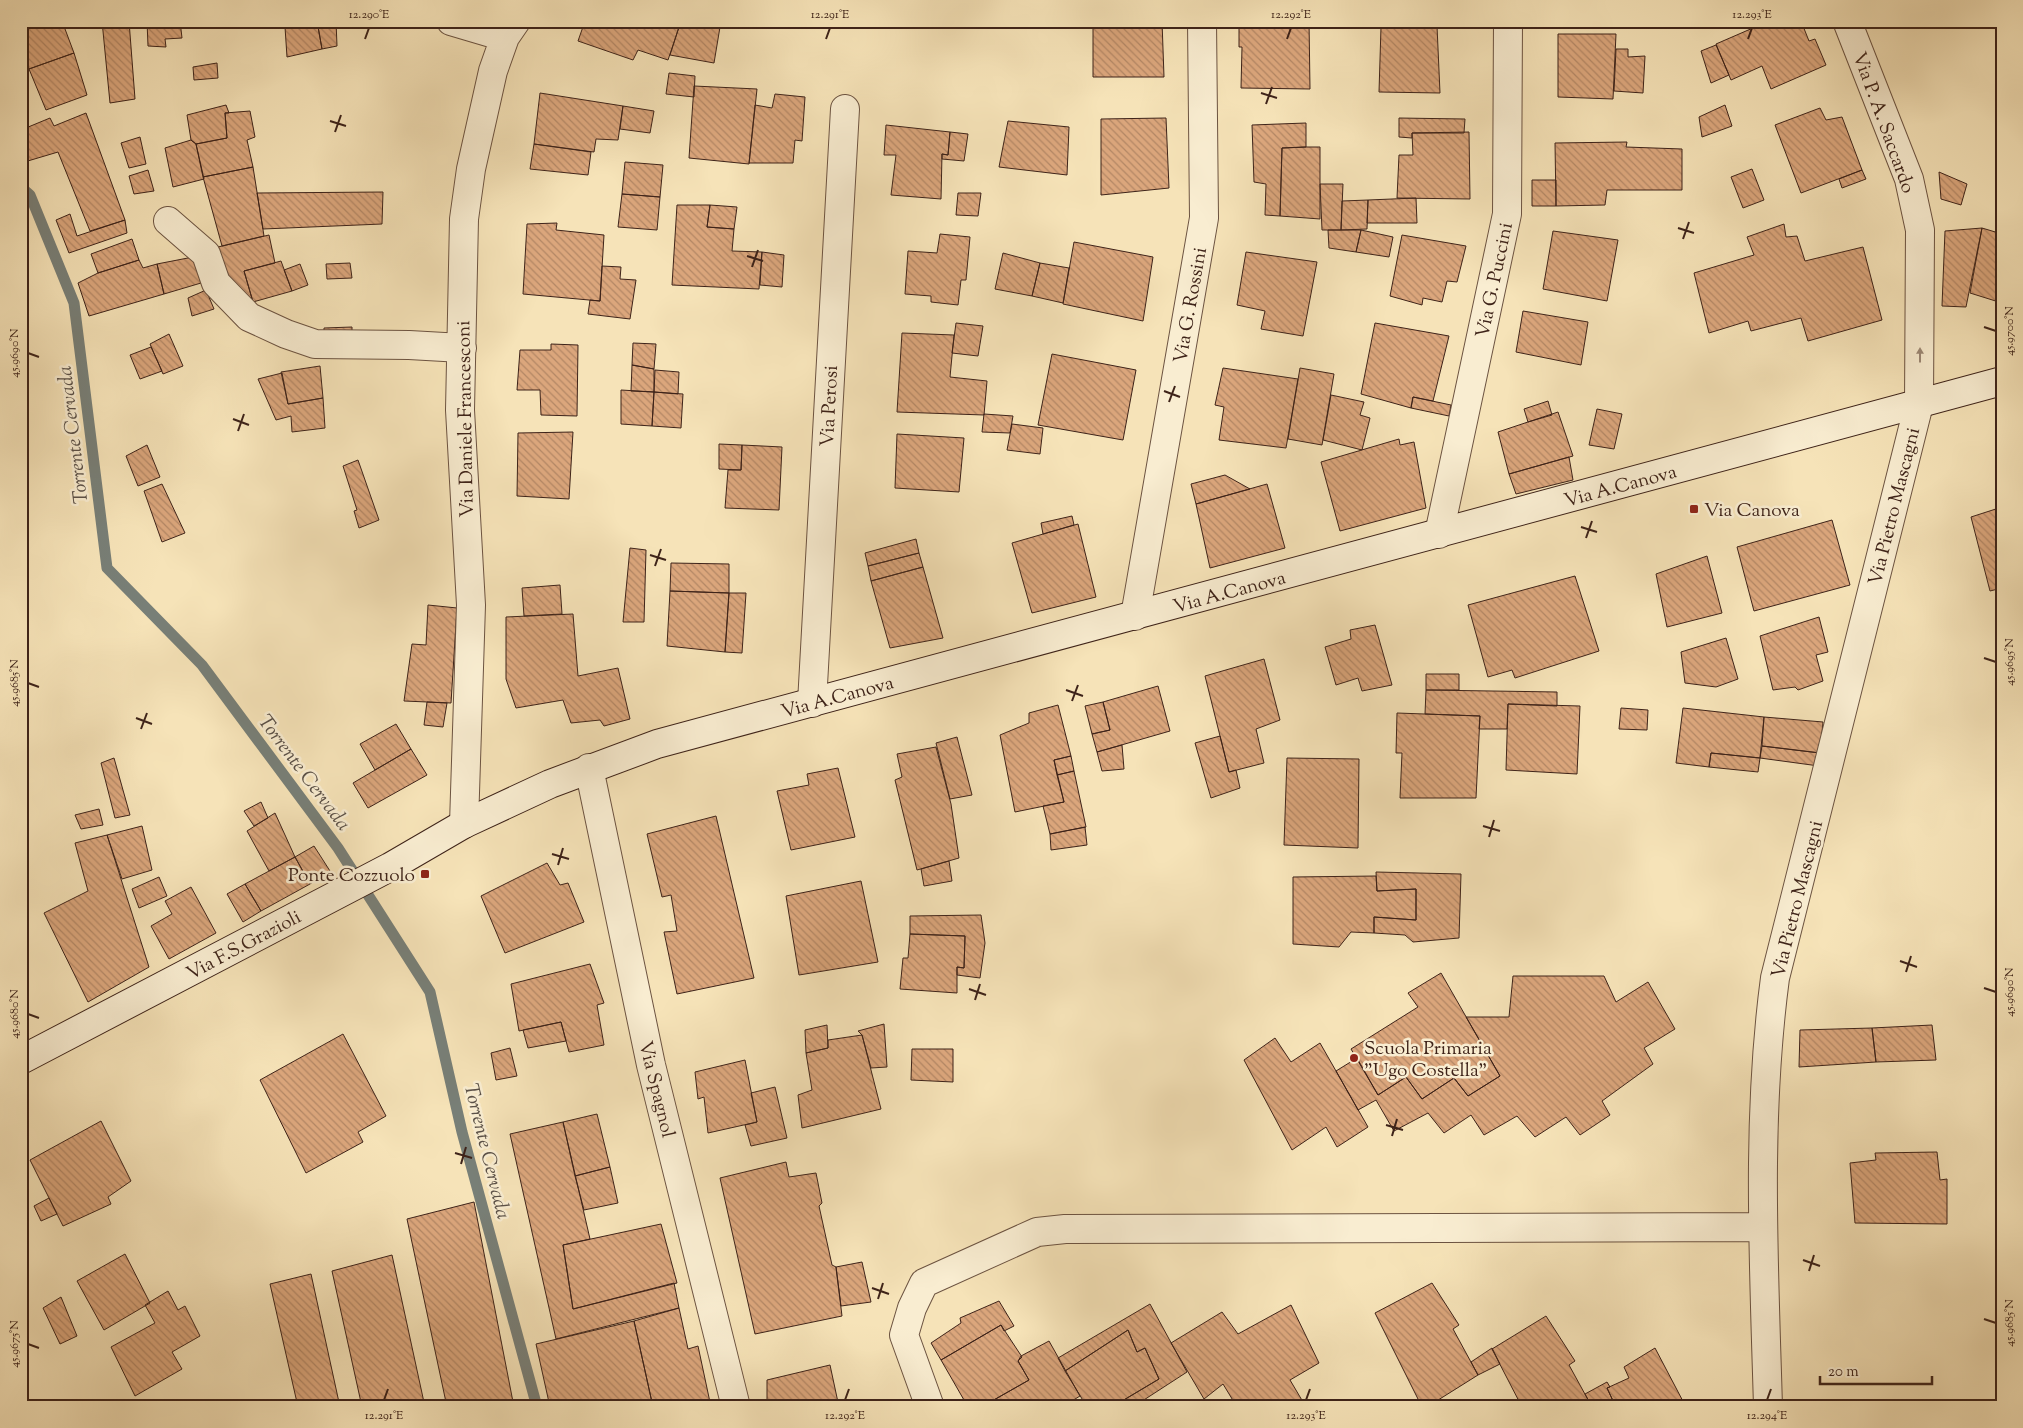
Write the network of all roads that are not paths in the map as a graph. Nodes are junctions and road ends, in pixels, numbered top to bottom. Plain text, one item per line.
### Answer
1 (451, 21) edge
2 (1202, 21) edge
3 (1508, 21) edge
4 (1847, 21) edge
5 (510, 29) edge
6 (845, 110) dead end
7 (168, 221) dead end
8 (462, 348) junction
9 (2002, 381) edge
10 (1919, 404) junction
11 (1439, 534) junction
12 (1136, 616) junction
13 (812, 703) junction
14 (589, 768) junction
15 (464, 824) junction
16 (21, 1060) edge
17 (1762, 1227) junction
18 (736, 1407) edge
19 (930, 1407) edge
20 (1768, 1407) edge

1 - 5 street
2 - 12 street, Via G. Rossini
3 - 11 street, Via G. Puccini
10 -> 4 street, Via P. A. Saccardo
5 - 8 street, Via Daniele Francesconi
6 - 13 street, Via Perosi
7 - 8 street
8 - 15 street, Via Daniele Francesconi
9 - 10 street, Via A.Canova
10 - 11 street, Via A.Canova
10 - 17 street, Via Pietro Mascagni
11 - 12 street, Via A.Canova
12 - 13 street, Via A.Canova
13 - 14 street, Via A.Canova
14 - 15 street, Via A.Canova
14 - 18 street, Via Spagnol
15 - 16 street, Via F.S.Grazioli
17 - 19 street
17 - 20 street, Via Pietro Mascagni

